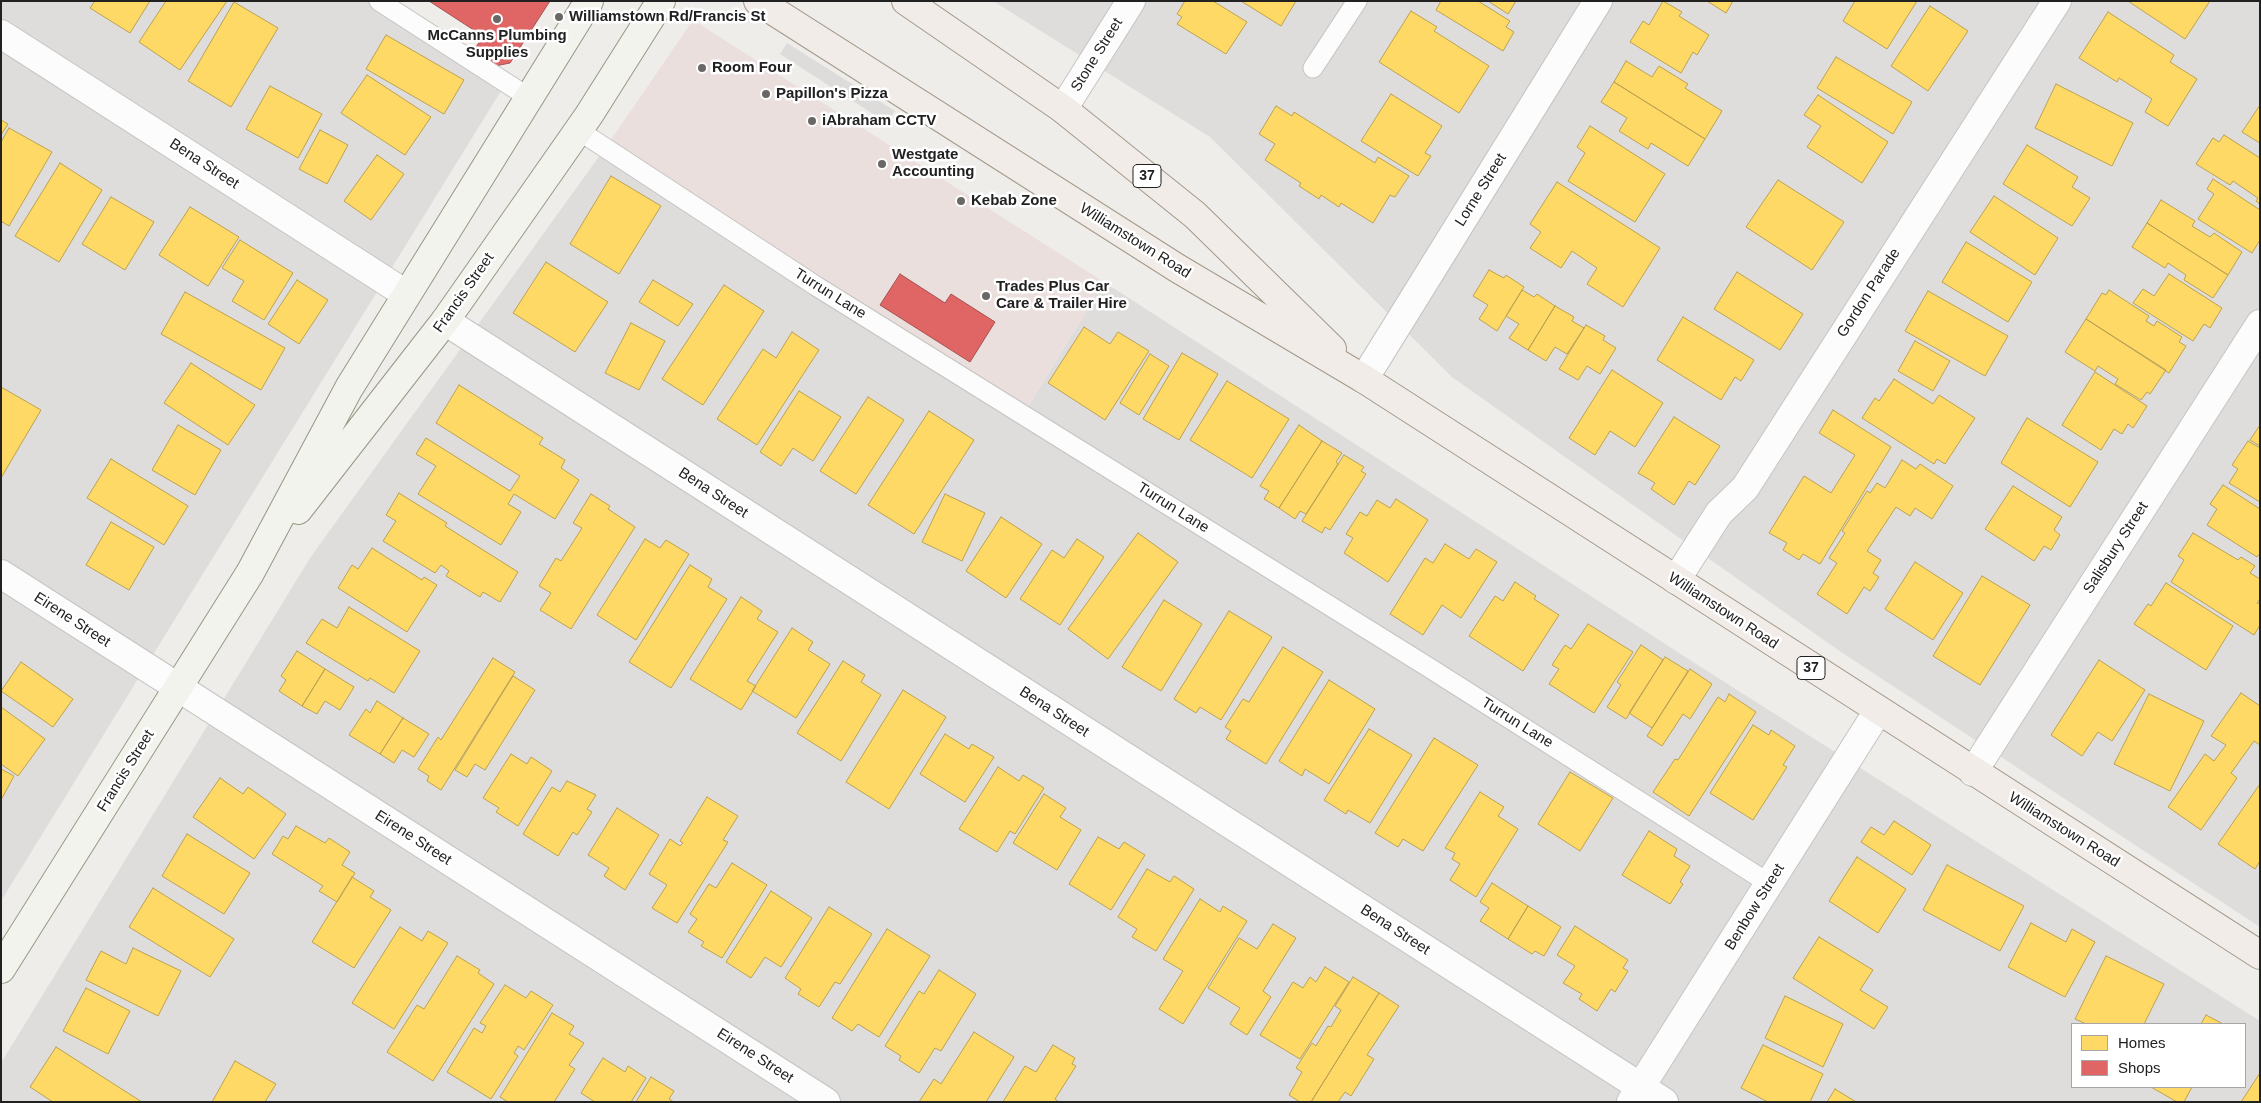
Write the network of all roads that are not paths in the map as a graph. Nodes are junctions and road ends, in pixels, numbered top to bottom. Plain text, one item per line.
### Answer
1 (379, 1) edge
2 (589, 1) edge
3 (661, 1) edge
4 (758, 1) edge
5 (906, 1) edge
6 (1131, 1) edge
7 (1357, 1) edge
8 (1598, 1) edge
9 (2057, 1) edge
10 (1, 34) edge
11 (1313, 68) dead end
12 (528, 97) junction
13 (1063, 109) junction
14 (578, 130) junction
15 (406, 294) junction
16 (445, 322) junction
17 (2260, 324) edge
18 (1364, 379) junction
19 (250, 573) junction
20 (1, 574) edge
21 (1676, 580) junction
22 (178, 688) junction
23 (1878, 711) junction
24 (1973, 772) junction
25 (1770, 884) junction
26 (2260, 955) edge
27 (1, 969) edge
28 (1636, 1094) edge
29 (826, 1102) edge
30 (1664, 1102) edge

1 - 12 lane
2 - 12 main road, Francis Street
3 - 14 main road, Francis Street
4 - 18 main road, Williamstown Road / 37
5 - 13 main road, Williamstown Road / 37
6 - 13 street, Stone Street
7 - 11 lane
8 - 18 street, Lorne Street
9 - 21 street, Gordon Parade
10 - 15 street, Bena Street
12 - 15 main road, Francis Street
13 - 18 main road, Williamstown Road / 37
14 - 16 main road, Francis Street
14 - 25 lane, Turrun Lane
15 - 19 main road, Francis Street
16 - 19 main road, Francis Street
16 - 28 street, Bena Street
17 - 24 street, Salisbury Street
18 - 21 main road, Williamstown Road / 37
19 - 22 main road, Francis Street
20 - 22 street, Eirene Street
21 - 23 main road, Williamstown Road / 37
22 - 27 main road, Francis Street
22 - 29 street, Eirene Street
23 - 24 main road, Williamstown Road / 37
23 - 25 street, Benbow Street
24 - 26 main road, Williamstown Road / 37
25 - 28 street, Benbow Street
28 - 30 street, Bena Street

